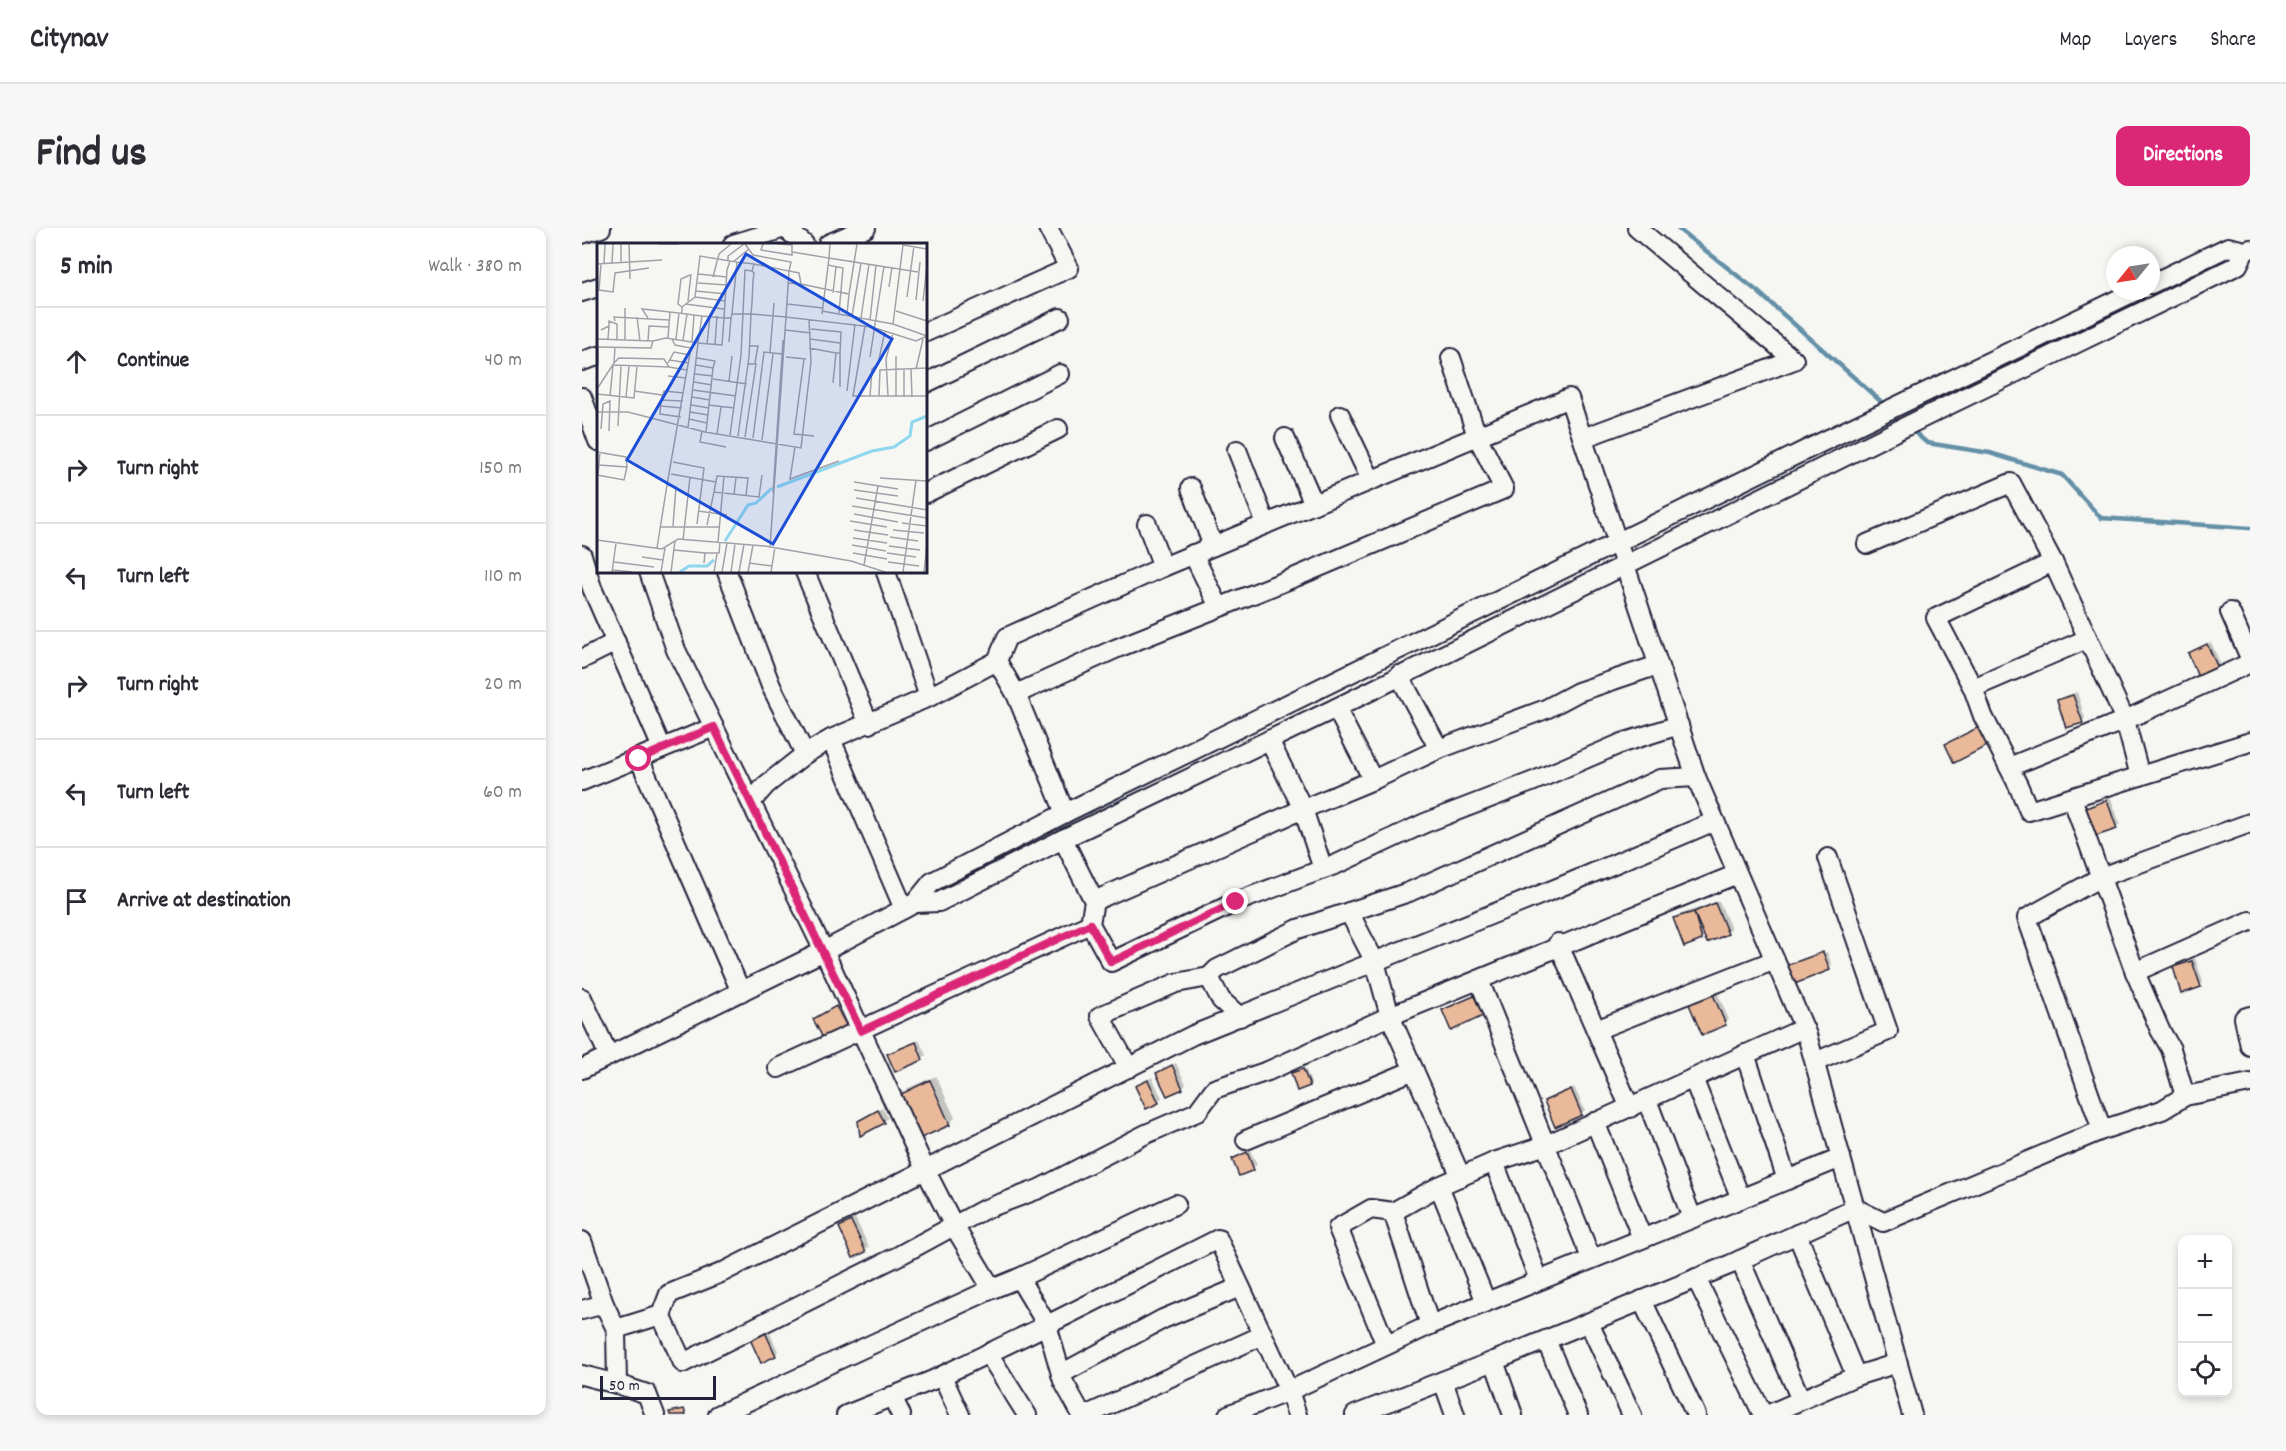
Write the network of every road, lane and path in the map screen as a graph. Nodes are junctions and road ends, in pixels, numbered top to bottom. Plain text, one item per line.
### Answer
1 (601, 228) edge
2 (785, 228) edge
3 (866, 228) edge
4 (1048, 228) edge
5 (1637, 228) edge
6 (582, 234) edge
7 (737, 243) edge
8 (803, 243) edge
9 (830, 243) edge
10 (2248, 250) edge
11 (2160, 280) edge
12 (597, 287) edge
13 (582, 292) edge
14 (2117, 300) edge
15 (1060, 318) dead end
16 (927, 332) edge
17 (597, 356) edge
18 (1451, 358) dead end
19 (582, 361) edge
20 (1060, 374) dead end
21 (927, 382) edge
22 (582, 397) edge
23 (1340, 416) dead end
24 (1058, 429) dead end
25 (597, 434) edge
26 (1477, 436) junction
27 (1285, 438) dead end
28 (1583, 438) junction
29 (927, 440) edge
30 (1237, 450) dead end
31 (1371, 480) junction
32 (1191, 488) dead end
33 (927, 492) edge
34 (1314, 504) junction
35 (1147, 524) dead end
36 (1266, 524) junction
37 (1617, 542) junction
38 (1867, 544) dead end
39 (1213, 546) junction
40 (1193, 554) junction
41 (582, 555) edge
42 (2053, 562) junction
43 (1625, 566) junction
44 (1163, 567) junction
45 (649, 573) edge
46 (726, 573) edge
47 (805, 573) edge
48 (886, 573) edge
49 (587, 591) edge
50 (1219, 607) junction
51 (2230, 612) dead end
52 (2087, 639) junction
53 (616, 642) junction
54 (582, 659) edge
55 (997, 661) junction
56 (2250, 661) edge
57 (1658, 665) junction
58 (1400, 675) junction
59 (1973, 688) junction
60 (1016, 694) junction
61 (929, 697) junction
62 (1336, 708) junction
63 (2125, 720) junction
64 (869, 724) junction
65 (1678, 725) junction
66 (714, 727) junction
67 (831, 739) junction
68 (1269, 740) junction
69 (2250, 742) edge
70 (662, 748) junction
71 (1439, 749) junction
72 (804, 754) junction
73 (639, 759) junction
74 (2009, 767) junction
75 (2140, 776) junction
76 (1696, 777) junction
77 (1372, 780) junction
78 (582, 782) edge
79 (2072, 798) junction
80 (751, 802) junction
81 (1303, 809) junction
82 (1065, 813) junction
83 (1715, 821) junction
84 (2250, 823) edge
85 (1064, 839) junction
86 (1828, 858) dead end
87 (1323, 869) junction
88 (1737, 873) junction
89 (2101, 877) junction
90 (1094, 901) junction
91 (910, 906) junction
92 (1349, 912) junction
93 (2250, 921) edge
94 (1090, 924) junction
95 (1559, 945) junction
96 (824, 951) junction
97 (1775, 960) junction
98 (1375, 962) junction
99 (2135, 972) junction
100 (1209, 977) junction
101 (1479, 980) junction
102 (741, 992) junction
103 (582, 998) edge
104 (1390, 1016) junction
105 (2250, 1016) edge
106 (1240, 1017) junction
107 (1804, 1028) junction
108 (1596, 1029) junction
109 (861, 1031) junction
110 (2250, 1046) edge
111 (1745, 1054) junction
112 (609, 1056) junction
113 (1815, 1062) junction
114 (778, 1068) dead end
115 (1129, 1068) junction
116 (582, 1069) edge
117 (1414, 1070) junction
118 (1693, 1078) junction
119 (2250, 1083) edge
120 (2185, 1096) junction
121 (1647, 1100) junction
122 (1630, 1108) junction
123 (1595, 1122) junction
124 (2102, 1130) junction
125 (1246, 1140) dead end
126 (1546, 1145) junction
127 (1841, 1158) junction
128 (1494, 1162) junction
129 (926, 1171) junction
130 (1461, 1177) junction
131 (1787, 1180) junction
132 (1439, 1186) junction
133 (1741, 1199) junction
134 (1176, 1204) dead end
135 (1855, 1208) junction
136 (1393, 1212) junction
137 (1692, 1218) junction
138 (954, 1226) junction
139 (1797, 1234) junction
140 (1642, 1238) junction
141 (582, 1241) edge
142 (1591, 1258) junction
143 (1740, 1260) junction
144 (1019, 1278) junction
145 (1696, 1278) junction
146 (1539, 1280) junction
147 (1240, 1287) junction
148 (992, 1289) junction
149 (1642, 1300) junction
150 (1486, 1302) junction
151 (604, 1304) junction
152 (582, 1310) edge
153 (662, 1315) junction
154 (1589, 1323) junction
155 (1047, 1325) junction
156 (1430, 1325) junction
157 (616, 1329) junction
158 (1263, 1335) junction
159 (1546, 1340) junction
160 (1386, 1345) junction
161 (988, 1353) junction
162 (1494, 1361) junction
163 (1898, 1363) junction
164 (582, 1374) edge
165 (1061, 1374) junction
166 (942, 1376) junction
167 (1856, 1376) junction
168 (1443, 1381) junction
169 (617, 1384) junction
170 (1289, 1391) junction
171 (892, 1396) junction
172 (1801, 1400) junction
173 (1393, 1408) edge
174 (655, 1415) edge
175 (718, 1415) edge
176 (846, 1415) edge
177 (901, 1415) edge
178 (960, 1415) edge
179 (1027, 1415) edge
180 (1082, 1415) edge
181 (1087, 1415) edge
182 (1228, 1415) edge
183 (1297, 1415) edge
184 (1356, 1415) edge
185 (1455, 1415) edge
186 (1513, 1415) edge
187 (1578, 1415) edge
188 (1632, 1415) edge
189 (1696, 1415) edge
190 (1762, 1415) edge
191 (1767, 1415) edge
192 (1912, 1415) edge

1 - 6 street
2 - 7 street
2 - 8 street
3 - 9 street
4 - 16 street
5 - 28 street
10 - 11 street
10 - 43 street
12 - 13 street
14 - 37 street
15 - 21 street
17 - 19 street
18 - 26 street
20 - 29 street
22 - 25 street
23 - 31 street
24 - 33 street
26 - 28 street
26 - 31 street
26 - 50 street
27 - 34 street
28 - 37 street
30 - 36 street
31 - 34 street
32 - 39 street
34 - 36 street
35 - 44 street
36 - 39 street
37 - 43 street
37 - 82 street
38 - 42 street
39 - 40 street
40 - 44 street
40 - 50 street
41 - 49 street
42 - 52 street
42 - 59 street
43 - 57 street
43 - 58 street
44 - 55 street
45 - 66 street
46 - 72 street
47 - 64 street
48 - 61 street
49 - 53 street
50 - 60 street
51 - 56 street
52 - 59 street
52 - 63 street
53 - 54 street
53 - 70 street
55 - 60 street
55 - 61 street
56 - 63 street
57 - 65 street
57 - 71 street
58 - 62 street
58 - 71 street
59 - 74 street
60 - 82 street
61 - 64 street
62 - 68 street
62 - 77 street
63 - 74 street
63 - 75 street
64 - 67 street
65 - 76 street
65 - 87 street
66 - 70 street
66 - 80 street
67 - 72 street
67 - 91 street
68 - 81 street
68 - 85 street
69 - 75 street
70 - 73 street
71 - 77 street
72 - 80 street
73 - 78 street
73 - 102 street
74 - 79 street
75 - 79 street
76 - 83 street
76 - 92 street
77 - 81 street
79 - 89 street
80 - 96 street
81 - 87 street
81 - 90 street
82 - 91 street
83 - 88 street
83 - 98 street
84 - 89 street
85 - 90 street
85 - 91 street
86 - 113 street
87 - 94 street
88 - 95 street
88 - 97 street
89 - 99 street
89 - 124 street
90 - 94 street
91 - 96 street
92 - 98 street
92 - 100 street
93 - 99 street
94 - 109 street
95 - 101 street
95 - 108 street
96 - 102 street
96 - 109 street
97 - 107 street
97 - 108 street
98 - 104 street
98 - 106 street
99 - 120 street
100 - 106 street
100 - 115 street
101 - 104 street
101 - 126 street
102 - 112 street
103 - 112 street
104 - 117 street
104 - 138 street
105 - 110 street
106 - 115 street
107 - 111 street
107 - 113 street
108 - 122 street
109 - 114 street
109 - 129 street
111 - 118 street
111 - 131 street
112 - 116 street
113 - 127 street
115 - 129 street
117 - 125 street
117 - 130 street
118 - 121 street
118 - 133 street
119 - 120 street
120 - 124 street
121 - 122 street
121 - 137 street
122 - 123 street
123 - 126 street
123 - 140 street
124 - 135 street
126 - 128 street
126 - 142 street
127 - 131 street
127 - 135 street
128 - 130 street
128 - 146 street
129 - 138 street
129 - 153 street
130 - 132 street
131 - 133 street
132 - 136 street
132 - 150 street
133 - 137 street
134 - 144 street
135 - 139 street
135 - 163 street
136 - 156 street
136 - 160 street
137 - 140 street
138 - 148 street
138 - 153 street
139 - 143 street
139 - 167 street
140 - 142 street
141 - 151 street
142 - 146 street
143 - 145 street
143 - 172 street
144 - 148 street
144 - 155 street
145 - 149 street
145 - 190 street
146 - 150 street
147 - 155 street
147 - 158 street
147 - 165 street
148 - 175 street
149 - 154 street
149 - 189 street
150 - 156 street
151 - 152 street
151 - 157 street
153 - 157 street
154 - 159 street
154 - 188 street
155 - 161 street
155 - 165 street
156 - 160 street
157 - 169 street
158 - 170 street
158 - 181 street
159 - 162 street
159 - 187 street
160 - 170 street
161 - 166 street
161 - 179 street
162 - 168 street
162 - 186 street
163 - 167 street
163 - 192 street
164 - 169 street
165 - 180 street
166 - 171 street
166 - 178 street
167 - 172 street
168 - 173 street
168 - 185 street
169 - 174 street
170 - 182 street
170 - 183 street
171 - 176 street
171 - 177 street
172 - 191 street
173 - 184 street

